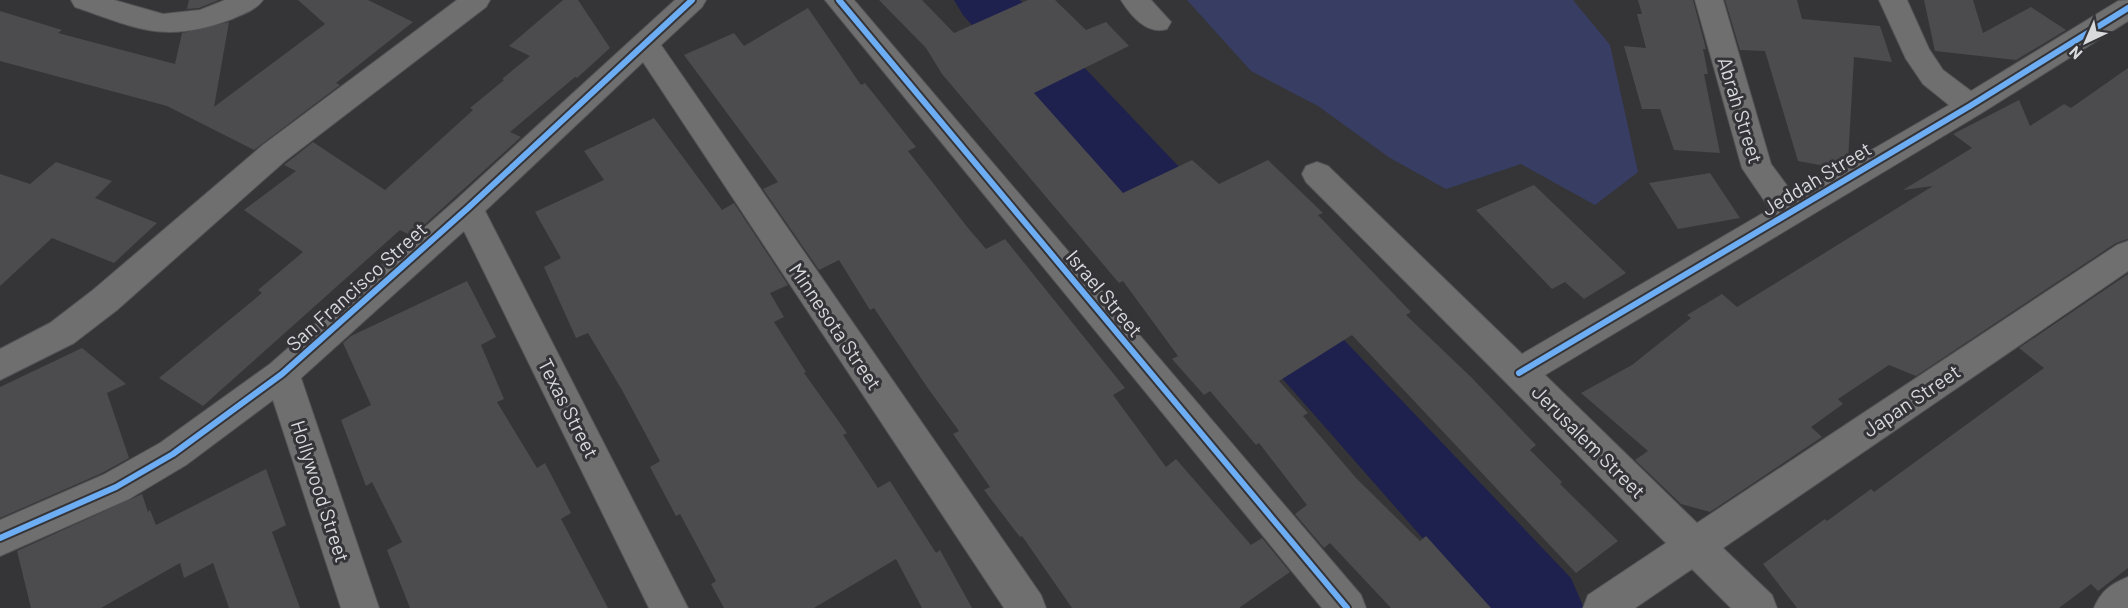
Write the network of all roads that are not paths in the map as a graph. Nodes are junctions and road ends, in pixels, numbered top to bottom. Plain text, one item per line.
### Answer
1 (84, 0) edge
2 (249, 0) edge
3 (476, 0) edge
4 (692, 0) edge
5 (839, 0) edge
6 (1135, 0) edge
7 (1709, 0) edge
8 (1893, 0) edge
9 (2128, 8) edge
10 (1157, 22) dead end
11 (645, 44) junction
12 (1970, 106) junction
13 (1317, 174) dead end
14 (468, 208) junction
15 (1790, 212) junction
16 (2128, 254) edge
17 (0, 365) edge
18 (1519, 373) junction
19 (282, 374) junction
20 (0, 538) edge
21 (1695, 546) junction
22 (2128, 596) edge
23 (360, 608) edge
24 (669, 608) edge
25 (1027, 608) edge
26 (1347, 608) edge
27 (1602, 608) edge
28 (1758, 608) edge
29 (2113, 608) edge

1 - 2 street
3 - 17 street
4 - 11 street, San Francisco Street
5 - 26 street, Israel Street
6 - 10 street
7 - 15 street, Abrah Street
8 - 12 street
9 - 12 street, Jeddah Street
11 - 14 street, San Francisco Street
11 - 25 street, Minnesota Street
12 - 15 street, Jeddah Street
13 - 18 street, Jerusalem Street
14 - 19 street, San Francisco Street
14 - 24 street, Texas Street
15 - 18 street, Jeddah Street
16 - 21 street, Japan Street
18 - 21 street, Jerusalem Street
19 - 20 street, San Francisco Street
19 - 23 street, Hollywood Street
21 - 27 street, Japan Street
21 - 28 street, Jerusalem Street
22 - 29 street

